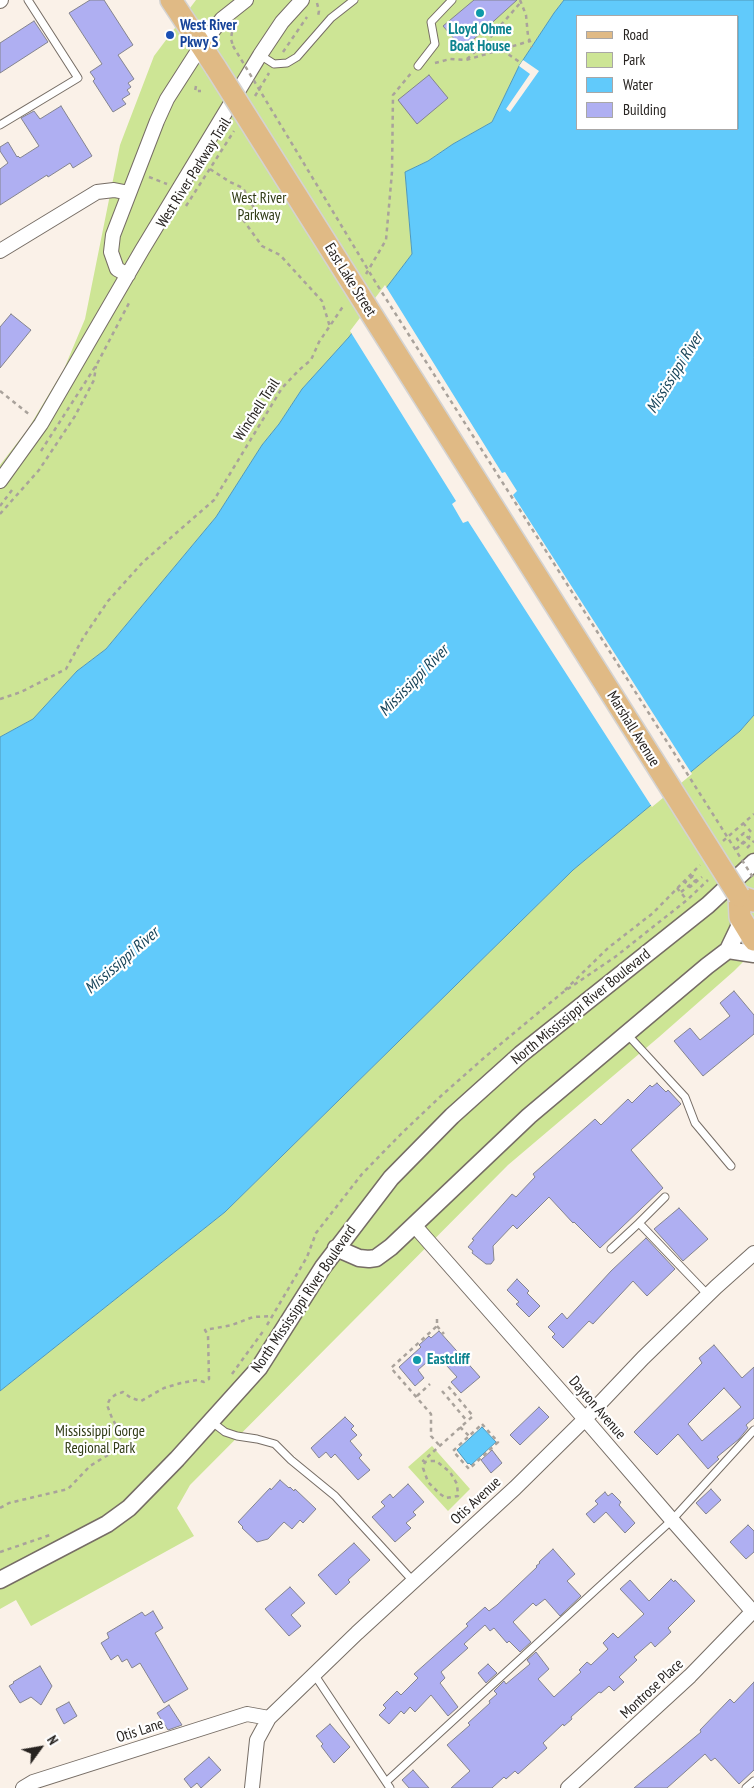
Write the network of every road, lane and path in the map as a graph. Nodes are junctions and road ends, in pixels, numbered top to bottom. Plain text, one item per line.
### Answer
1 (28, 0) edge
2 (171, 0) edge
3 (246, 0) edge
4 (302, 0) edge
5 (320, 0) edge
6 (354, 0) edge
7 (452, 0) edge
8 (521, 1) edge
9 (232, 32) dead end
10 (530, 41) junction
11 (201, 46) junction
12 (532, 47) dead end
13 (502, 50) junction
14 (260, 55) junction
15 (466, 60) junction
16 (521, 63) dead end
17 (274, 64) junction
18 (418, 66) junction
19 (196, 86) dead end
20 (201, 92) dead end
21 (251, 104) dead end
22 (0, 125) edge
23 (237, 127) dead end
24 (210, 169) junction
25 (148, 176) dead end
26 (180, 187) junction
27 (129, 193) junction
28 (184, 210) dead end
29 (0, 251) edge
30 (128, 275) junction
31 (361, 281) dead end
32 (130, 301) dead end
33 (345, 304) dead end
34 (330, 327) junction
35 (0, 392) edge
36 (41, 424) junction
37 (0, 481) edge
38 (0, 514) edge
39 (527, 562) joint
40 (0, 699) edge
41 (754, 814) edge
42 (743, 824) junction
43 (753, 834) edge
44 (754, 841) edge
45 (718, 847) dead end
46 (736, 849) junction
47 (738, 856) dead end
48 (704, 860) dead end
49 (754, 862) edge
50 (715, 875) dead end
51 (702, 877) dead end
52 (754, 879) edge
53 (677, 888) junction
54 (681, 892) junction
55 (687, 900) junction
56 (744, 905) edge
57 (754, 940) edge
58 (728, 950) junction
59 (754, 954) edge
60 (562, 993) junction
61 (626, 1033) junction
62 (731, 1166) dead end
63 (665, 1197) dead end
64 (639, 1223) junction
65 (414, 1225) junction
66 (336, 1248) junction
67 (611, 1249) dead end
68 (754, 1253) edge
69 (708, 1295) junction
70 (272, 1316) junction
71 (437, 1318) dead end
72 (437, 1326) junction
73 (444, 1334) dead end
74 (230, 1376) dead end
75 (430, 1384) dead end
76 (448, 1386) dead end
77 (442, 1391) dead end
78 (455, 1394) junction
79 (417, 1396) junction
80 (449, 1399) junction
81 (463, 1404) junction
82 (457, 1409) junction
83 (585, 1418) junction
84 (468, 1421) junction
85 (212, 1422) junction
86 (460, 1427) junction
87 (754, 1430) edge
88 (469, 1436) junction
89 (440, 1446) junction
90 (425, 1462) junction
91 (0, 1508) edge
92 (672, 1520) junction
93 (58, 1532) dead end
94 (0, 1552) edge
95 (0, 1580) edge
96 (413, 1581) junction
97 (754, 1611) edge
98 (314, 1674) junction
99 (269, 1718) junction
100 (754, 1781) edge
101 (388, 1785) edge
102 (23, 1788) edge
103 (252, 1788) edge
104 (568, 1788) edge
105 (746, 1788) edge

1 - 22 lane
2 - 11 main road, East Lake Street
3 - 11 street
4 - 14 street
5 - 17 path
6 - 17 lane
7 - 18 lane
8 - 10 path
8 - 15 path
9 - 46 path, bridge
10 - 12 path
10 - 13 path
11 - 27 street
11 - 39 main road, East Lake Street, bridge
13 - 15 path
13 - 16 path
14 - 17 lane
14 - 26 street
15 - 18 path
17 - 21 path
18 - 31 path
19 - 20 path
23 - 24 path, West River Parkway Trail
24 - 28 path, West River Parkway Trail
24 - 34 path
25 - 26 path
26 - 30 street
27 - 29 street
27 - 30 street
30 - 36 street
32 - 38 path
33 - 34 path, Winchell Trail
34 - 40 path, Winchell Trail
35 - 36 path
36 - 37 street
39 - 56 main road, Marshall Avenue, bridge
41 - 42 path
42 - 43 path
42 - 45 path
43 - 46 path
44 - 47 path
46 - 52 path, bridge
48 - 53 path
49 - 66 street, North Mississippi River Boulevard
50 - 55 path
51 - 54 path
53 - 54 path
53 - 60 path
54 - 55 path
55 - 60 path
56 - 57 main road, Marshall Avenue
56 - 58 street
58 - 59 street
58 - 61 street
60 - 70 path
61 - 62 lane
61 - 65 street
63 - 64 lane
64 - 67 lane
64 - 69 lane
65 - 66 street
65 - 83 street, Dayton Avenue
66 - 85 street, North Mississippi River Boulevard
68 - 69 street, Otis Avenue
69 - 83 street, Otis Avenue
70 - 74 path
70 - 91 path
71 - 72 path
72 - 73 path
72 - 79 path
75 - 79 path
76 - 78 path
77 - 80 path
78 - 80 path
78 - 81 path
79 - 89 path
80 - 82 path
81 - 82 path
81 - 84 path
82 - 84 path
83 - 92 street, Dayton Avenue
83 - 96 street, Otis Avenue
84 - 86 path
85 - 95 street, North Mississippi River Boulevard
85 - 96 lane
86 - 88 path
86 - 89 path
87 - 92 lane
88 - 88 path
89 - 90 path
90 - 90 path
92 - 97 street, Dayton Avenue
92 - 101 lane
93 - 94 path
96 - 98 street, Otis Avenue
97 - 104 street, Montrose Place
98 - 99 street, Otis Avenue
98 - 101 lane
99 - 102 street, Otis Lane
99 - 103 street, Otis Avenue
100 - 105 lane

